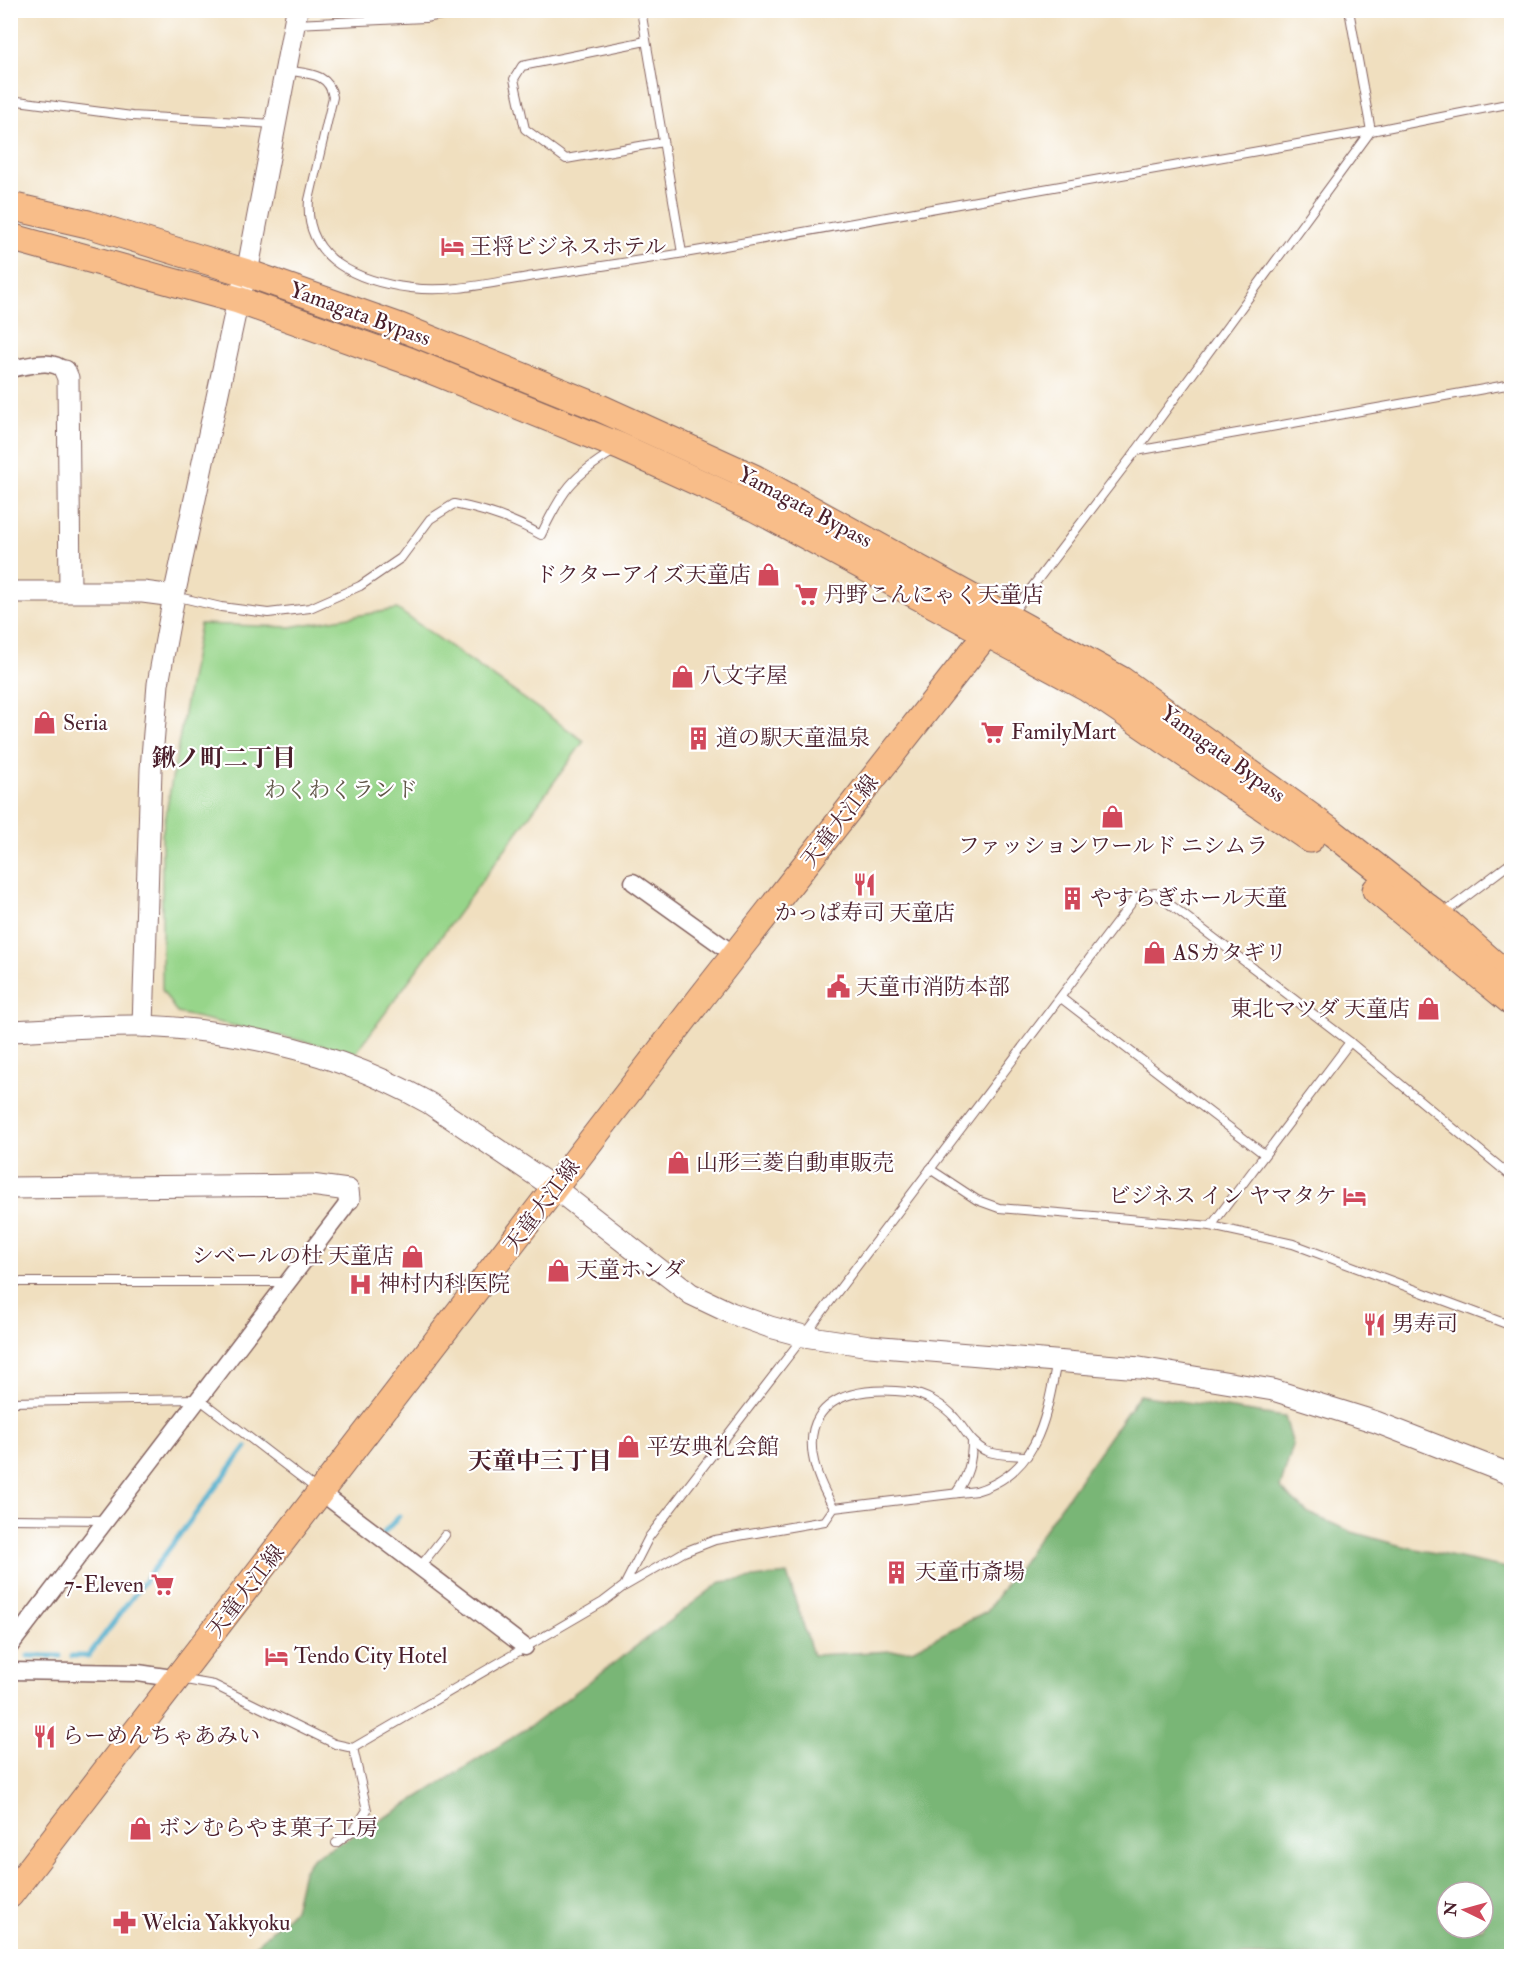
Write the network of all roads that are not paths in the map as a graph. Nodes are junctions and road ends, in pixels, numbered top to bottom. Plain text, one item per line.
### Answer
1 (469, 10) edge
2 (641, 10) edge
3 (1349, 10) edge
4 (296, 17) edge
5 (646, 41) junction
6 (285, 70) junction
7 (10, 100) edge
8 (1512, 104) edge
9 (274, 124) junction
10 (1371, 131) junction
11 (663, 142) junction
12 (10, 206) edge
13 (10, 237) edge
14 (682, 253) junction
15 (247, 273) junction
16 (238, 300) junction
17 (10, 369) edge
18 (65, 371) joint
19 (1512, 384) edge
20 (621, 447) junction
21 (1136, 451) junction
22 (70, 591) junction
23 (10, 592) edge
24 (174, 596) junction
25 (999, 625) junction
26 (1512, 862) edge
27 (633, 882) dead end
28 (1440, 917) junction
29 (735, 955) junction
30 (1512, 980) edge
31 (1061, 998) junction
32 (1512, 1002) edge
33 (143, 1026) junction
34 (10, 1031) edge
35 (1350, 1042) junction
36 (1264, 1154) junction
37 (930, 1169) junction
38 (1512, 1177) edge
39 (10, 1188) edge
40 (556, 1189) junction
41 (349, 1199) joint
42 (1211, 1226) junction
43 (10, 1282) edge
44 (287, 1282) junction
45 (1512, 1326) edge
46 (804, 1336) junction
47 (1057, 1361) junction
48 (199, 1400) junction
49 (10, 1402) edge
50 (972, 1441) junction
51 (1027, 1456) junction
52 (1512, 1475) edge
53 (322, 1493) junction
54 (956, 1493) junction
55 (834, 1508) junction
56 (10, 1519) edge
57 (107, 1520) junction
58 (445, 1535) dead end
59 (418, 1568) junction
60 (624, 1586) junction
61 (10, 1646) edge
62 (525, 1647) junction
63 (10, 1671) edge
64 (179, 1679) junction
65 (353, 1748) junction
66 (336, 1843) dead end
67 (10, 1895) edge

1 - 4 lane
2 - 5 lane
3 - 10 lane
4 - 6 street
5 - 11 lane
5 - 11 lane
6 - 9 street
6 - 14 lane
7 - 9 lane
8 - 10 lane
9 - 15 street
10 - 14 lane
10 - 21 lane
11 - 14 lane
12 - 15 highway, Yamagata Bypass
13 - 16 highway, Yamagata Bypass
15 - 16 street
15 - 25 highway, Yamagata Bypass
16 - 20 highway, Yamagata Bypass
16 - 24 street
17 - 18 street
18 - 22 street
19 - 21 lane
20 - 24 lane
20 - 25 highway, Yamagata Bypass
21 - 25 lane
22 - 23 street
22 - 24 street
24 - 33 street
25 - 28 highway, Yamagata Bypass
25 - 29 main road, 天童大江線
25 - 32 highway, Yamagata Bypass
26 - 28 lane
27 - 29 street
28 - 30 highway, Yamagata Bypass
29 - 40 main road, 天童大江線
31 - 35 lane
31 - 36 lane
31 - 37 lane
33 - 34 street
33 - 40 street
35 - 36 lane
35 - 38 lane
36 - 42 lane
37 - 42 lane
37 - 46 lane
39 - 41 street
40 - 46 street
40 - 53 main road, 天童大江線
41 - 44 street
42 - 45 lane
43 - 44 lane
44 - 48 street
46 - 47 street
46 - 60 lane
47 - 51 lane
47 - 52 street
48 - 49 lane
48 - 53 lane
48 - 57 street
50 - 51 lane
50 - 54 lane
50 - 55 lane
51 - 54 lane
53 - 59 street
53 - 64 main road, 天童大江線
54 - 55 lane
55 - 60 lane
56 - 57 lane
57 - 61 street
58 - 59 lane
59 - 62 street
60 - 62 lane
62 - 65 lane
63 - 64 street
64 - 65 lane
64 - 67 main road, 天童大江線
65 - 66 lane

